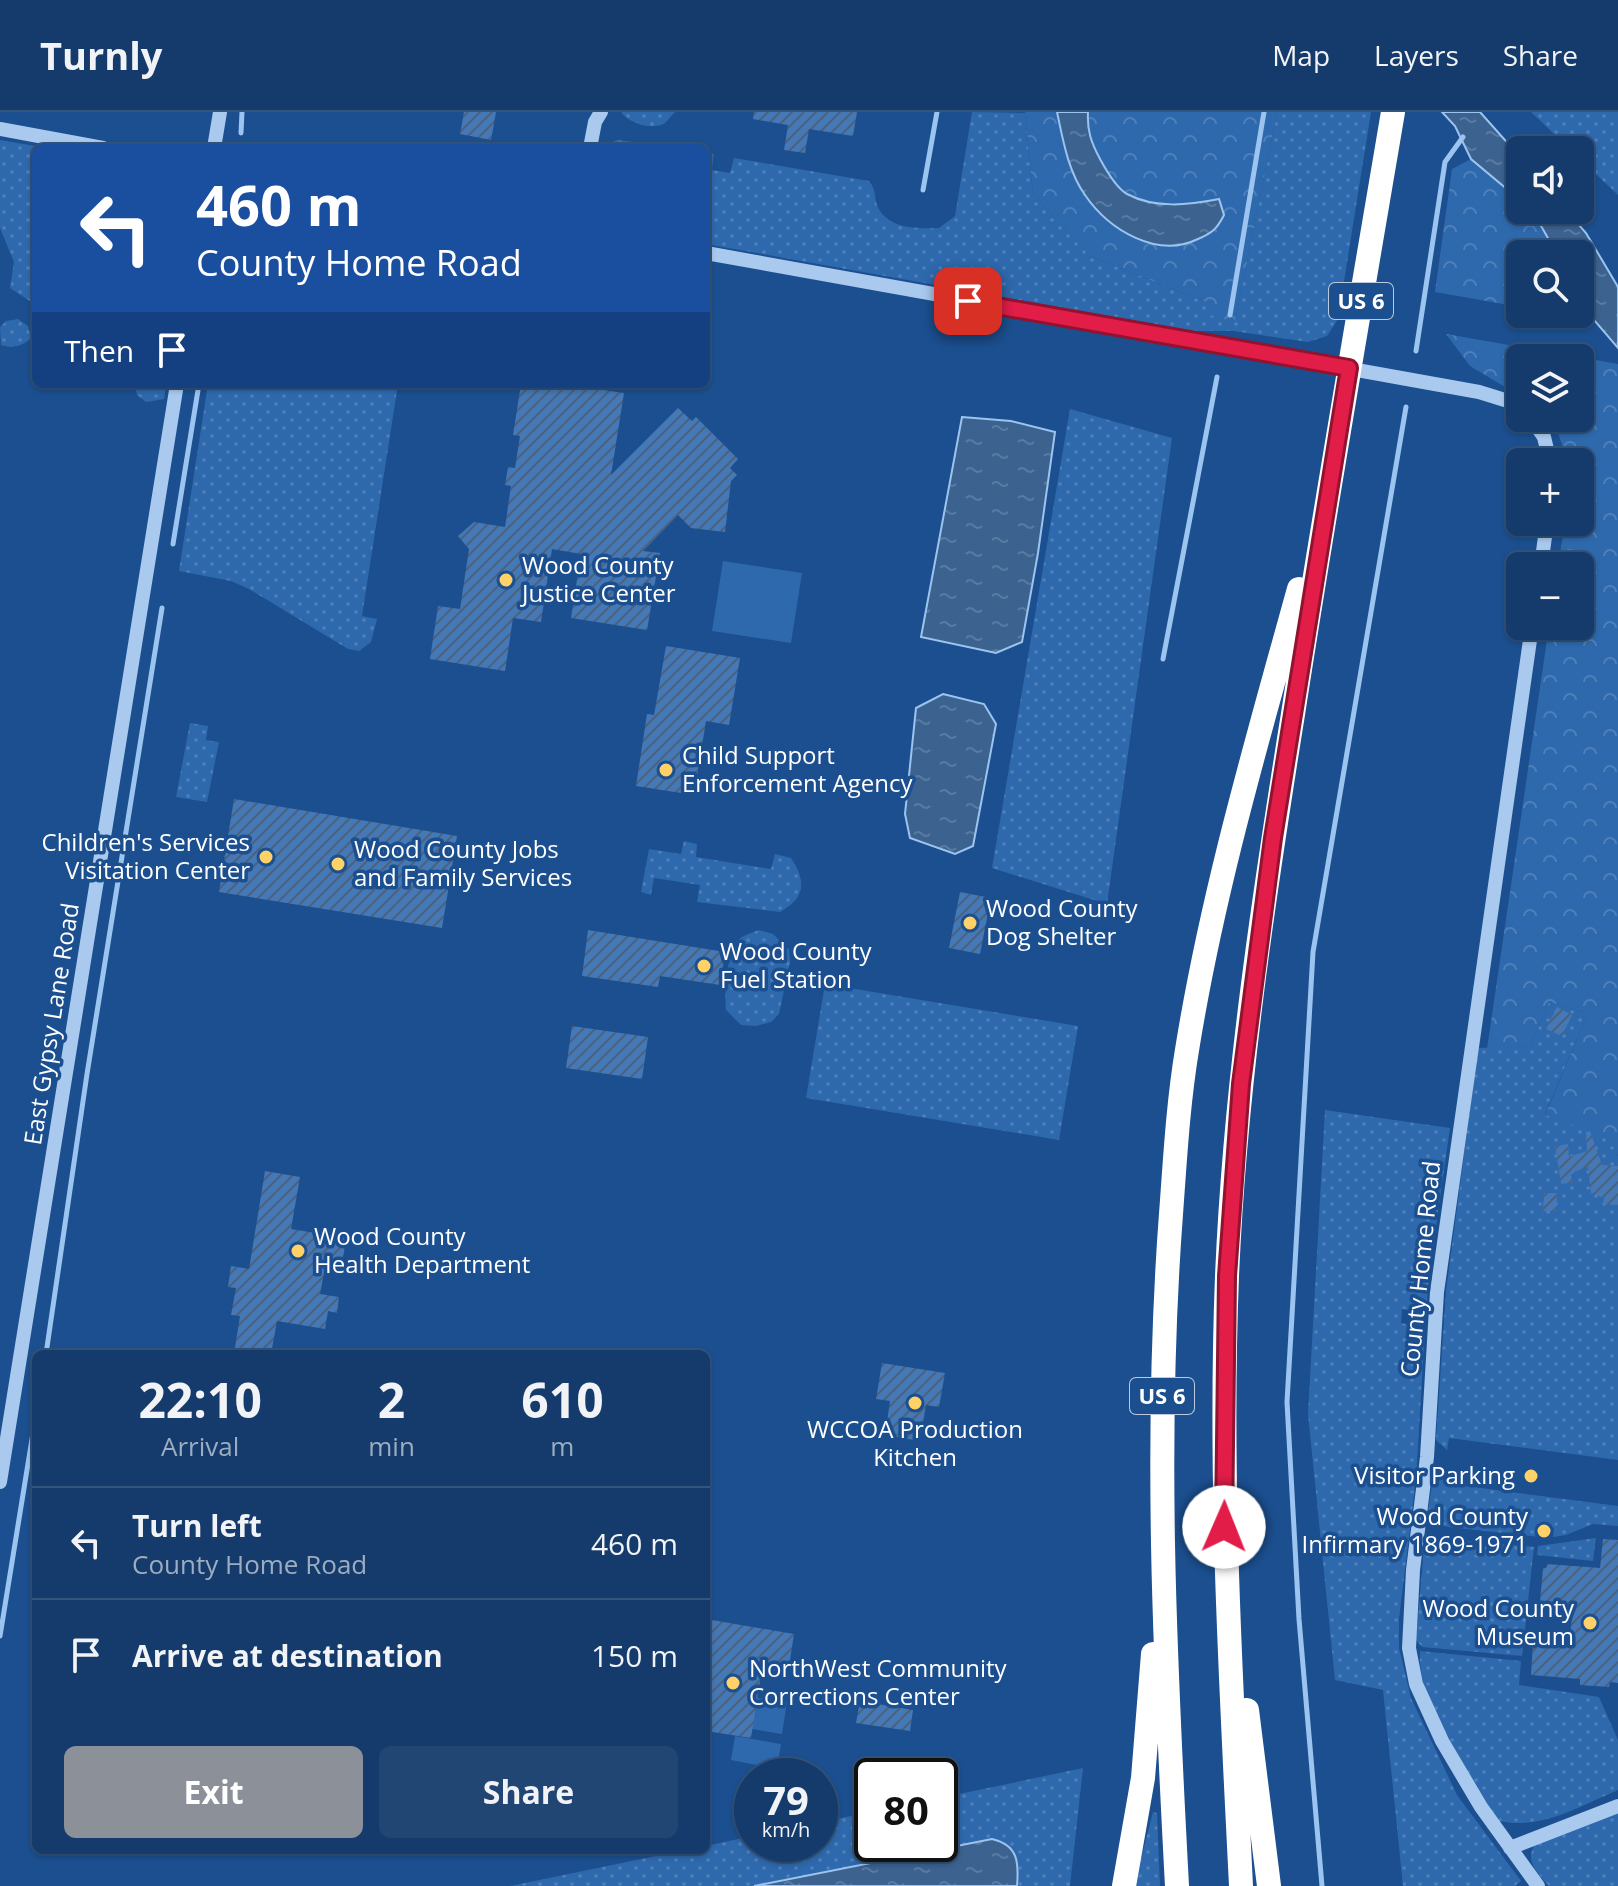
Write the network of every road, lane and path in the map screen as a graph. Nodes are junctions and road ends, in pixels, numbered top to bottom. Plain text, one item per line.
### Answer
1 (220, 112) edge
2 (601, 112) edge
3 (1392, 115) edge
4 (0, 129) edge
5 (81, 144) edge
6 (215, 144) edge
7 (591, 144) edge
8 (710, 254) edge
9 (1349, 368) junction
10 (176, 388) edge
11 (1506, 400) edge
12 (1329, 483) junction
13 (1530, 640) edge
14 (0, 1482) edge
15 (1224, 1527) junction
16 (1162, 1536) junction
17 (1618, 1806) edge
18 (1510, 1848) junction
19 (1124, 1886) edge
20 (1177, 1886) edge
21 (1241, 1886) edge
22 (1269, 1886) edge
23 (1538, 1886) edge

1 - 6 street
2 - 7 street
3 - 9 highway, US 6
4 - 5 street
8 - 9 street
9 - 11 street
9 - 12 highway, US 6
10 - 14 street, East Gypsy Lane Road
12 - 15 highway, US 6
12 - 16 highway, US 6
13 - 18 street, County Home Road
15 - 21 highway, US 6
15 - 22 highway
16 - 19 highway
16 - 20 highway, US 6
17 - 18 street
18 - 23 street, County Home Road

